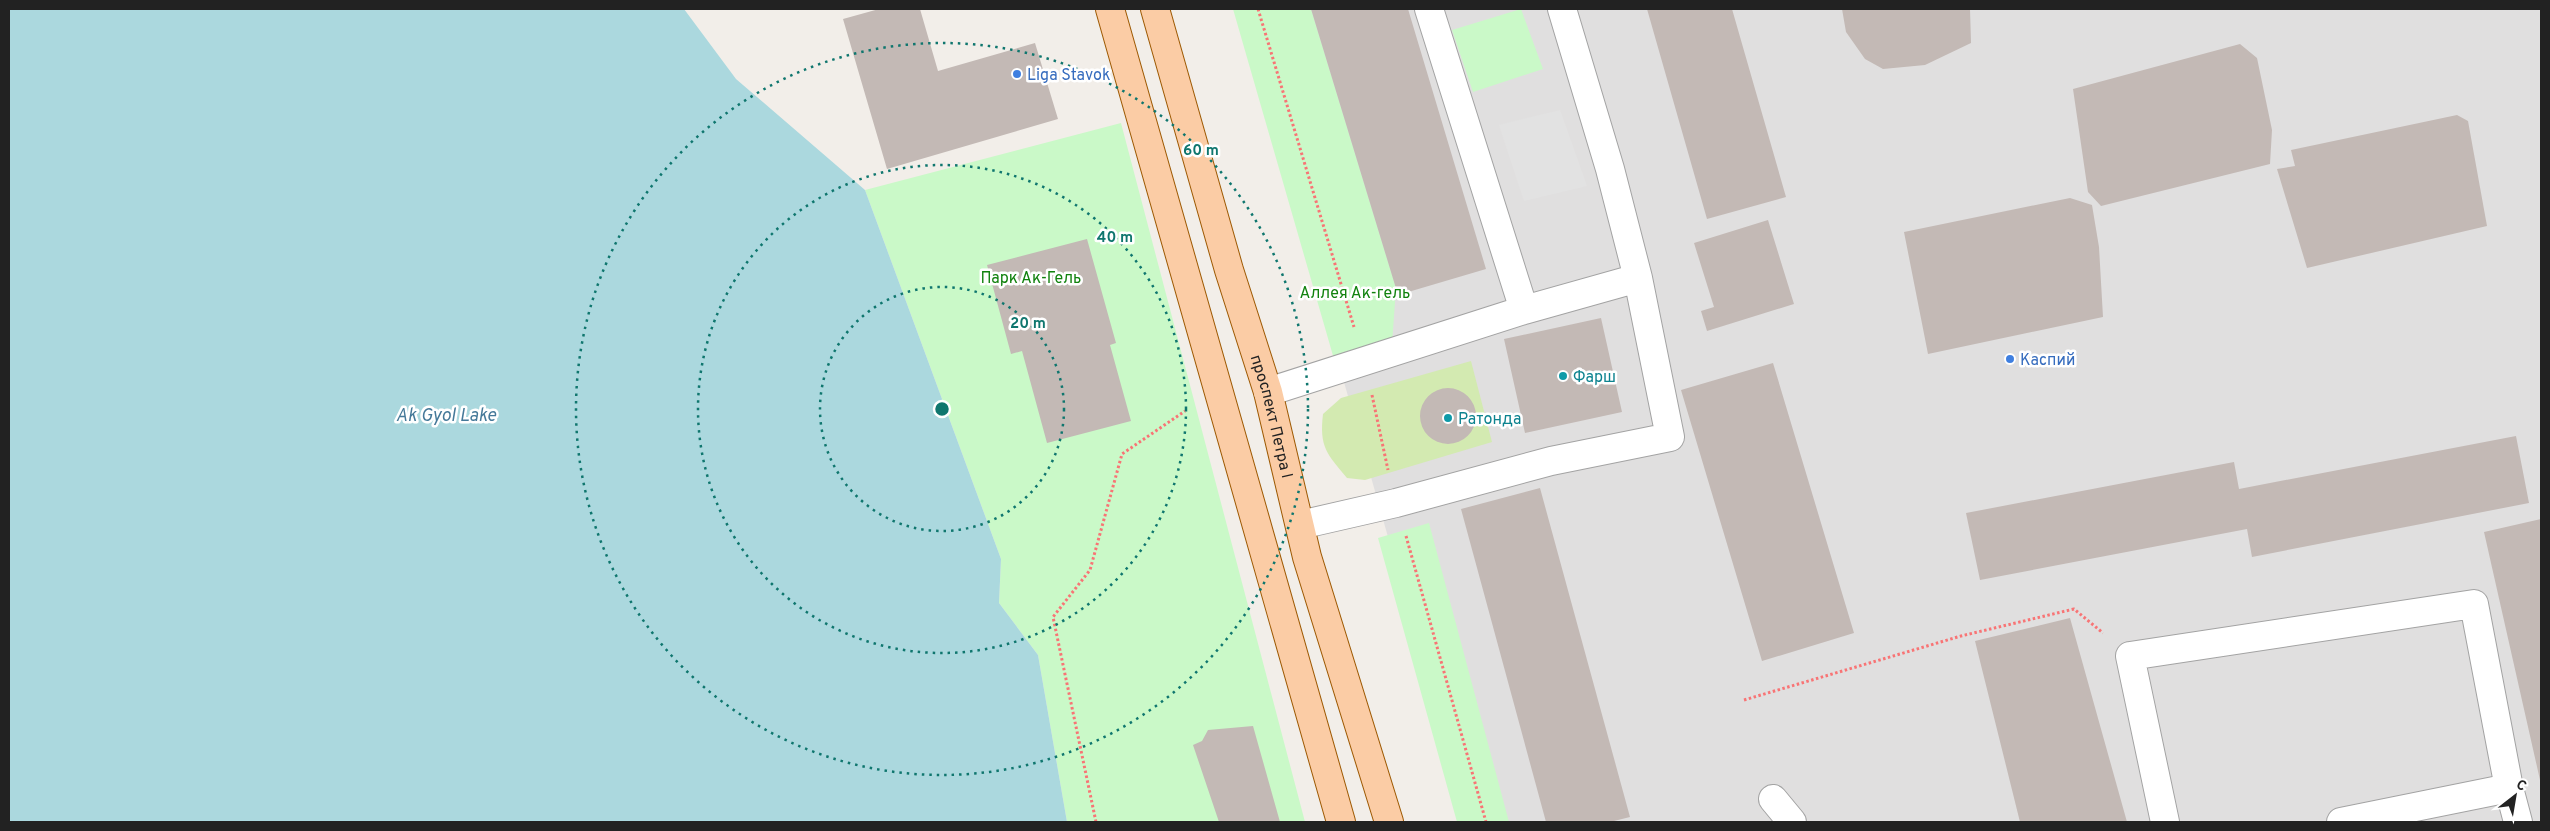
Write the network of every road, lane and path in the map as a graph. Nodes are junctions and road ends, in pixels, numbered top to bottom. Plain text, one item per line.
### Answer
1 (1110, 9) edge
2 (1155, 9) edge
3 (1258, 9) edge
4 (1429, 9) edge
5 (1562, 9) edge
6 (1638, 278) junction
7 (1524, 310) junction
8 (1364, 361) junction
9 (1268, 392) junction
10 (1185, 410) dead end
11 (1396, 503) junction
12 (1300, 525) junction
13 (2130, 656) junction
14 (1744, 700) dead end
15 (2509, 788) junction
16 (1772, 799) dead end
17 (2378, 819) edge
18 (1096, 822) edge
19 (1341, 822) edge
20 (1390, 822) edge
21 (1486, 822) edge
22 (1792, 822) edge
23 (2165, 822) edge
24 (2341, 822) edge
25 (2518, 822) edge

1 - 19 main road
2 - 9 main road, проспект Петра I
3 - 8 path
4 - 7 lane
5 - 6 lane
6 - 7 lane
6 - 11 lane
7 - 8 lane
8 - 9 lane
8 - 11 path
9 - 12 main road, проспект Петра I
10 - 18 path
11 - 12 lane
11 - 21 path
12 - 20 main road, проспект Петра I
13 - 14 path
13 - 15 lane
13 - 23 lane
15 - 17 lane
15 - 25 lane
16 - 22 lane
17 - 24 lane

